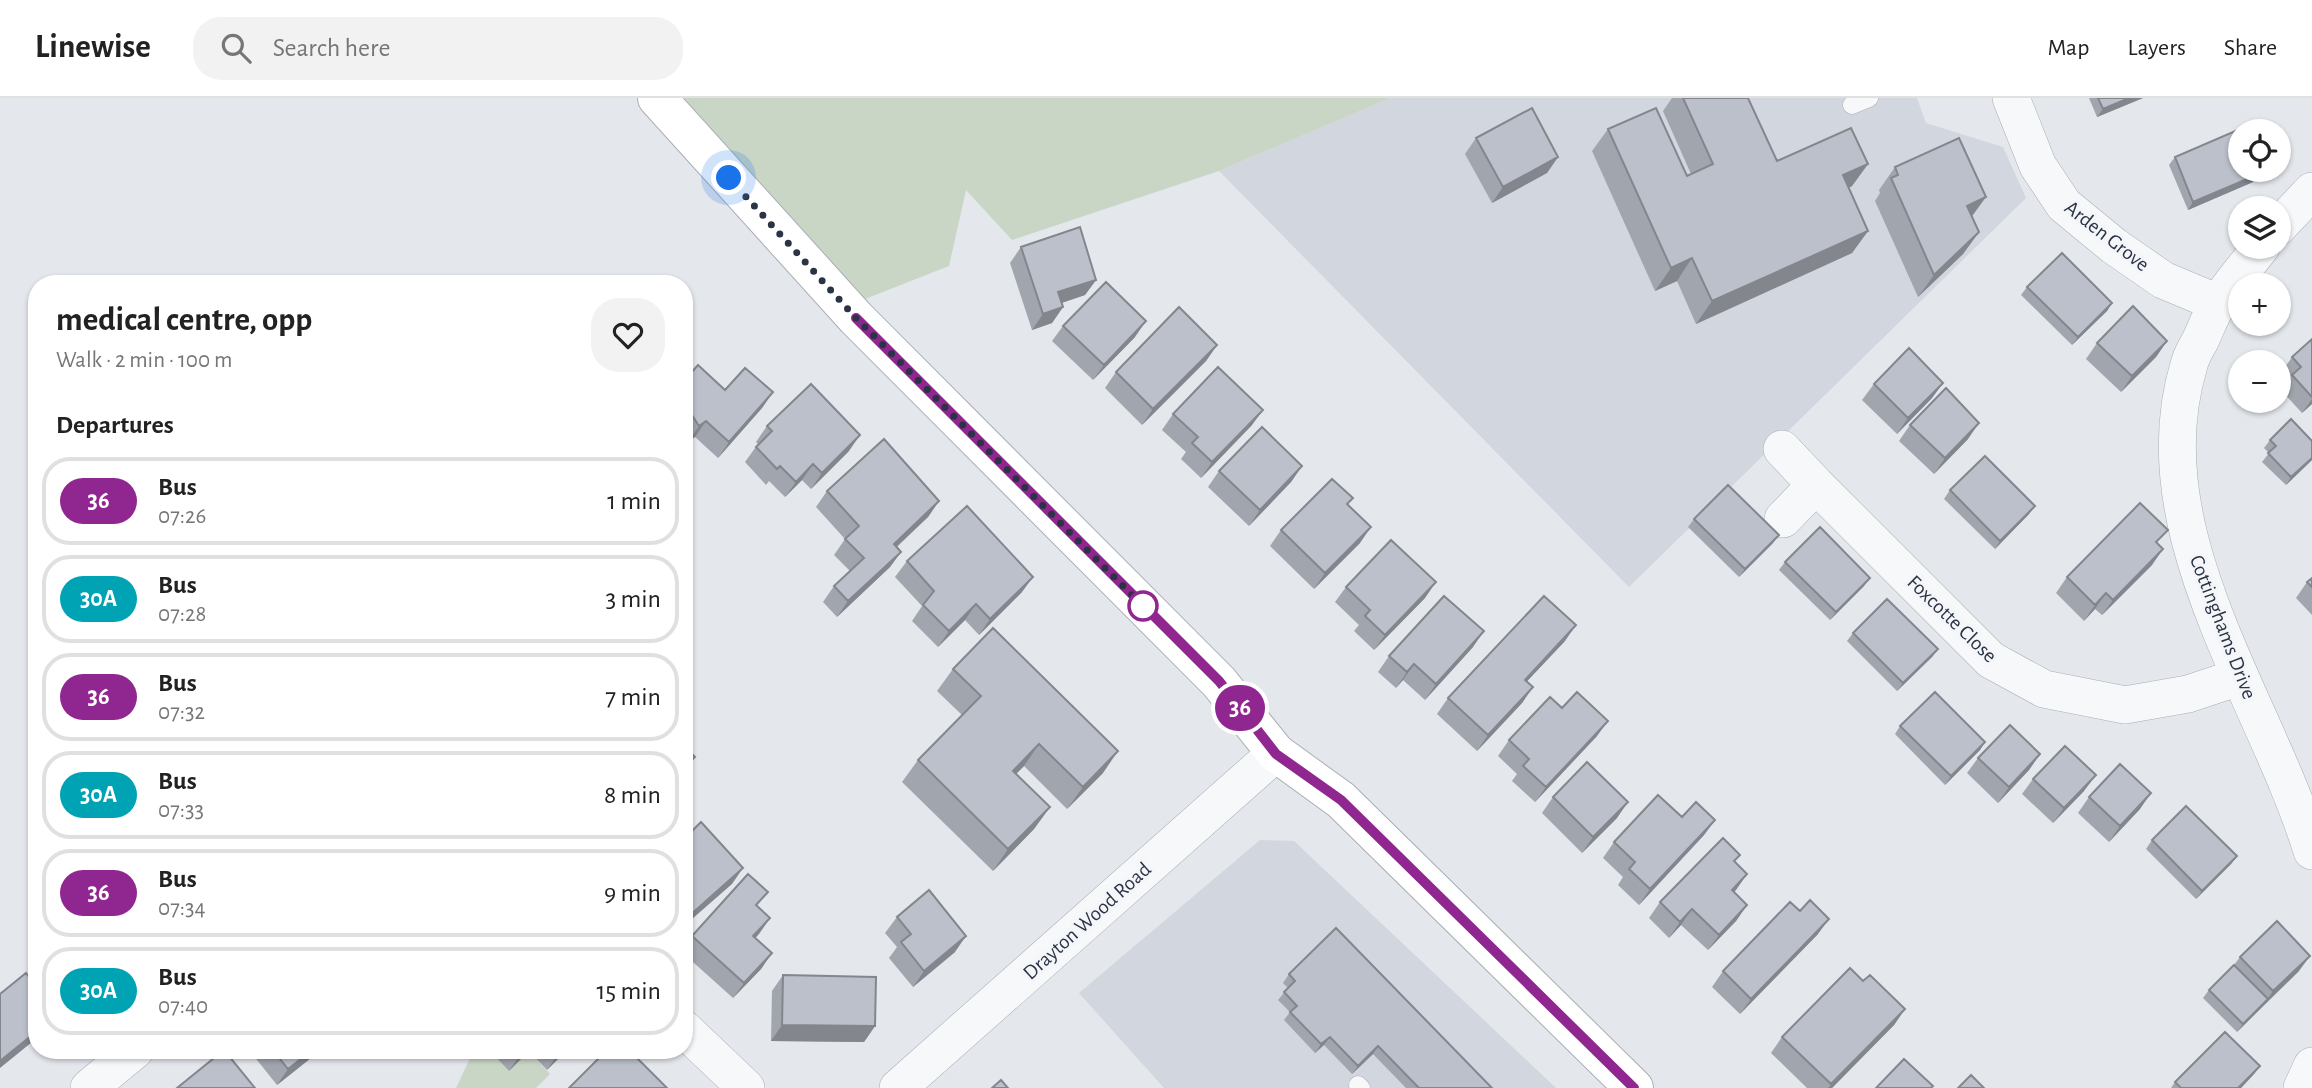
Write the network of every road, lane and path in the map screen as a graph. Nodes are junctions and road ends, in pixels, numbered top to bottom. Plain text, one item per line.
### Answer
1 (657, 98) edge
2 (1869, 98) edge
3 (2011, 98) edge
4 (1852, 105) dead end
5 (2312, 191) edge
6 (2291, 213) edge
7 (2251, 259) edge
8 (2218, 303) junction
9 (1782, 449) dead end
10 (1816, 485) junction
11 (1783, 519) dead end
12 (2239, 677) junction
13 (1276, 754) junction
14 (2300, 778) edge
15 (2312, 851) edge
16 (693, 1037) edge
17 (124, 1059) edge
18 (2312, 1066) edge
19 (89, 1088) edge
20 (747, 1088) edge
21 (898, 1088) edge
22 (1634, 1088) edge
23 (2302, 1088) edge

1 - 13 street
2 - 4 lane
3 - 8 street, Arden Grove
5 - 6 street
7 - 8 street, Cottinghams Drive
8 - 12 street, Cottinghams Drive
9 - 10 street, Foxcotte Close
10 - 11 street
10 - 12 street, Foxcotte Close
12 - 14 street, Cottinghams Drive
13 - 21 street, Drayton Wood Road
13 - 22 street
14 - 15 street, Cottinghams Drive
16 - 20 street
17 - 19 street
18 - 23 street

